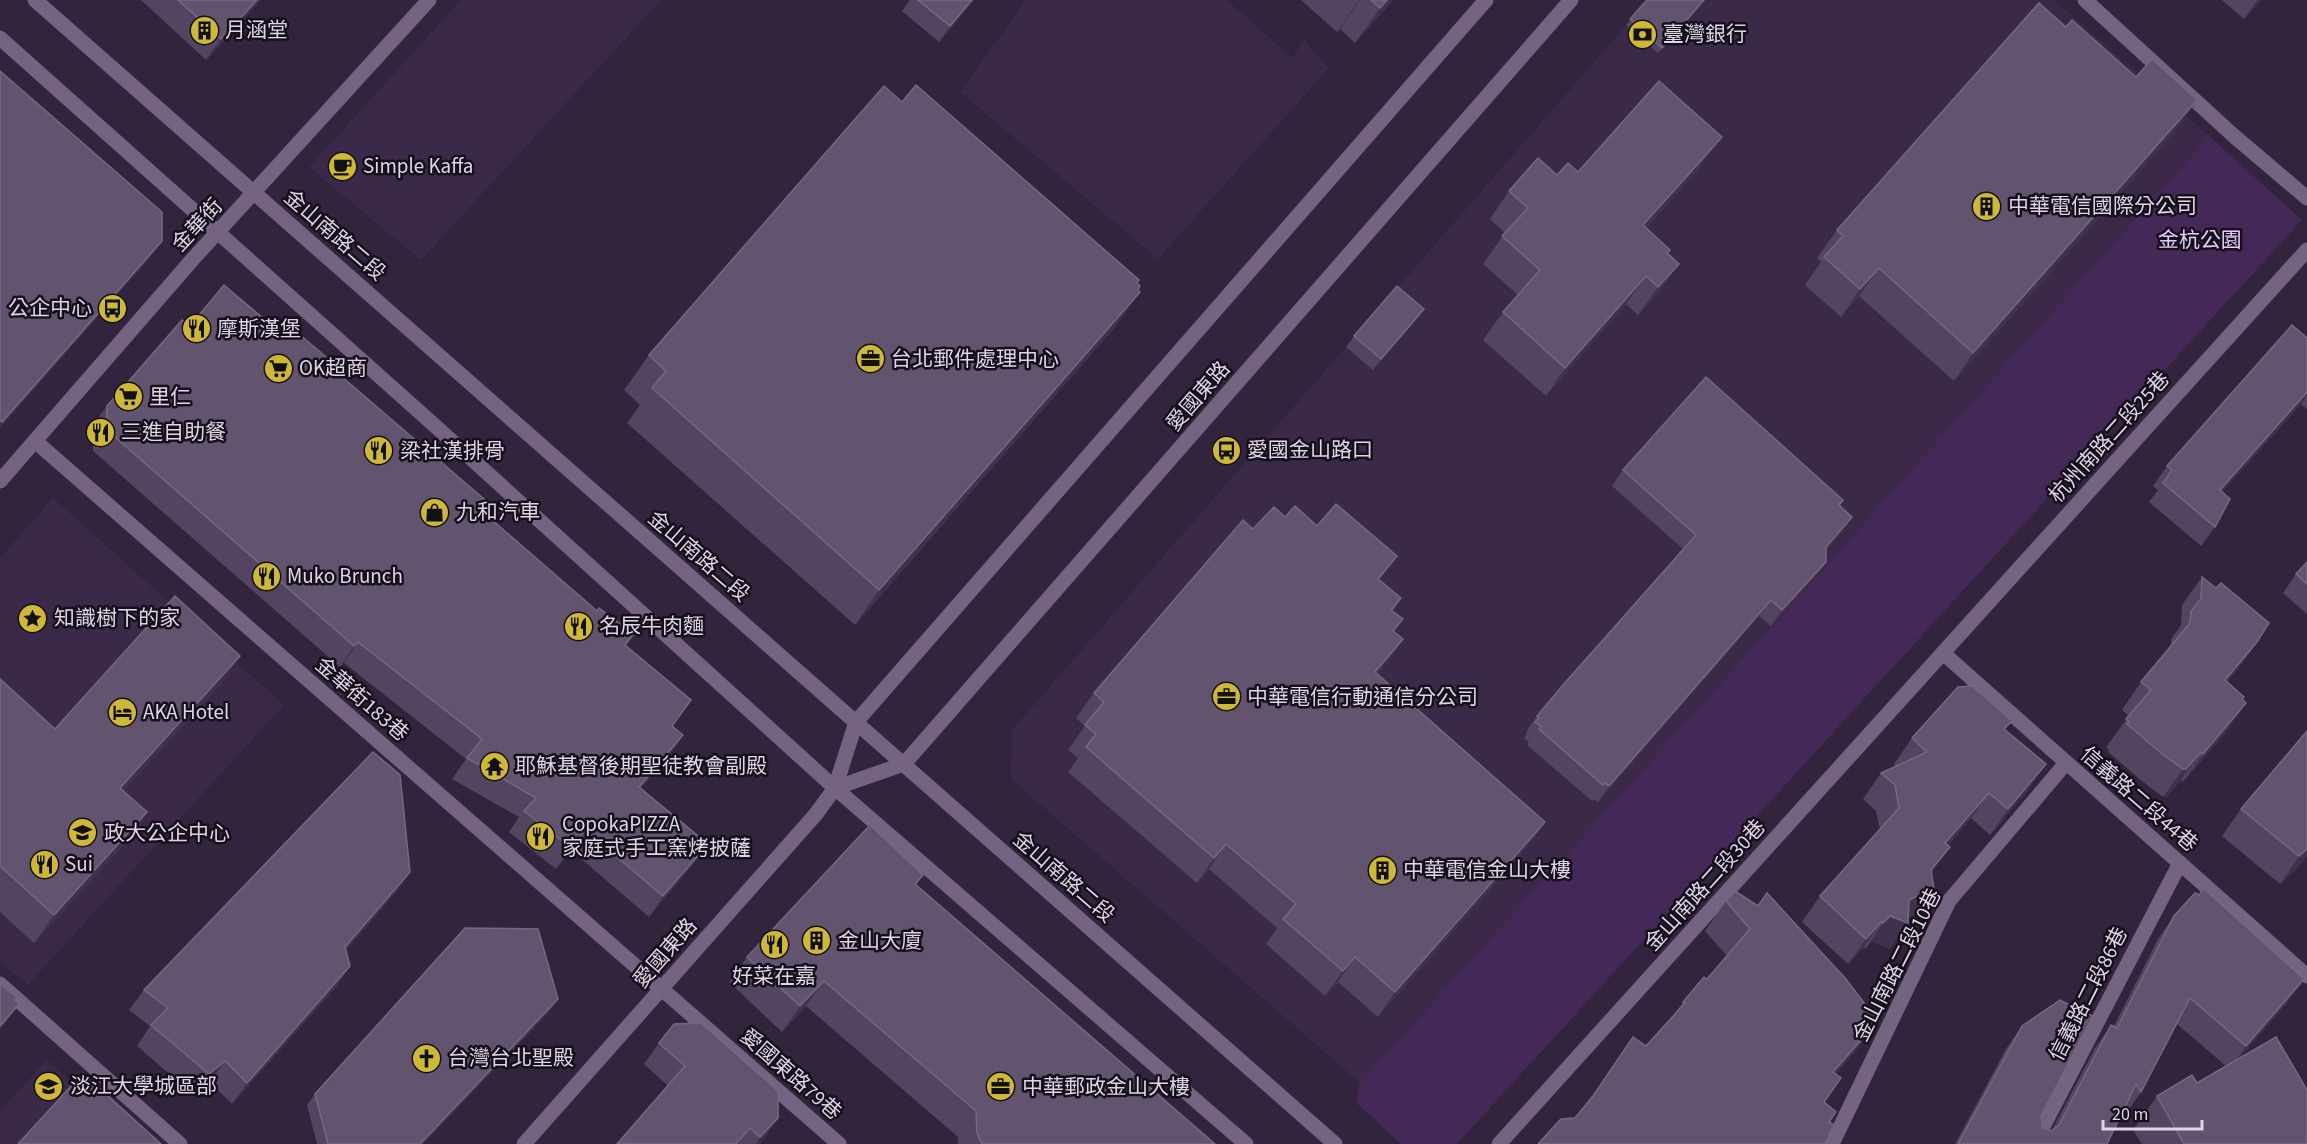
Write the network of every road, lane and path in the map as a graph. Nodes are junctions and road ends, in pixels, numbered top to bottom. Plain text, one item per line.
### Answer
1 (35, 0) edge
2 (429, 0) edge
3 (1486, 0) edge
4 (1571, 0) edge
5 (2085, 0) edge
6 (0, 38) edge
7 (255, 192) junction
8 (2307, 198) edge
9 (219, 232) junction
10 (2307, 250) edge
11 (35, 441) junction
12 (0, 481) edge
13 (1943, 653) junction
14 (856, 722) junction
15 (2066, 763) junction
16 (904, 764) junction
17 (835, 788) junction
18 (2180, 863) junction
19 (2307, 976) edge
20 (0, 984) edge
21 (661, 988) junction
22 (180, 1144) edge
23 (524, 1144) edge
24 (839, 1144) edge
25 (1246, 1144) edge
26 (1335, 1144) edge
27 (1499, 1144) edge
28 (1832, 1144) edge
29 (2034, 1144) edge

1 - 7 street, 金山南路二段
2 - 7 street, 金華街
3 - 14 street, 愛國東路
4 - 16 street, 愛國東路
5 - 8 street
6 - 9 street
7 - 9 street, 金華街
7 - 14 street, 金山南路二段
9 - 11 street, 金華街
9 - 17 street
10 - 13 street, 杭州南路二段25巷
11 - 12 street, 金華街
11 - 21 street, 金華街183巷
13 - 15 street, 信義路二段44巷
13 - 27 street, 金山南路二段30巷
14 - 16 street, 金山南路二段
14 - 17 street, 愛國東路
15 - 18 street, 信義路二段44巷
15 - 28 street, 金山南路二段10巷
16 - 17 street, 愛國東路
16 - 26 street, 金山南路二段
17 - 21 street, 愛國東路
17 - 25 street
18 - 19 street, 信義路二段44巷
18 - 29 street, 信義路二段86巷
20 - 22 street
21 - 23 street, 愛國東路
21 - 24 street, 愛國東路79巷

